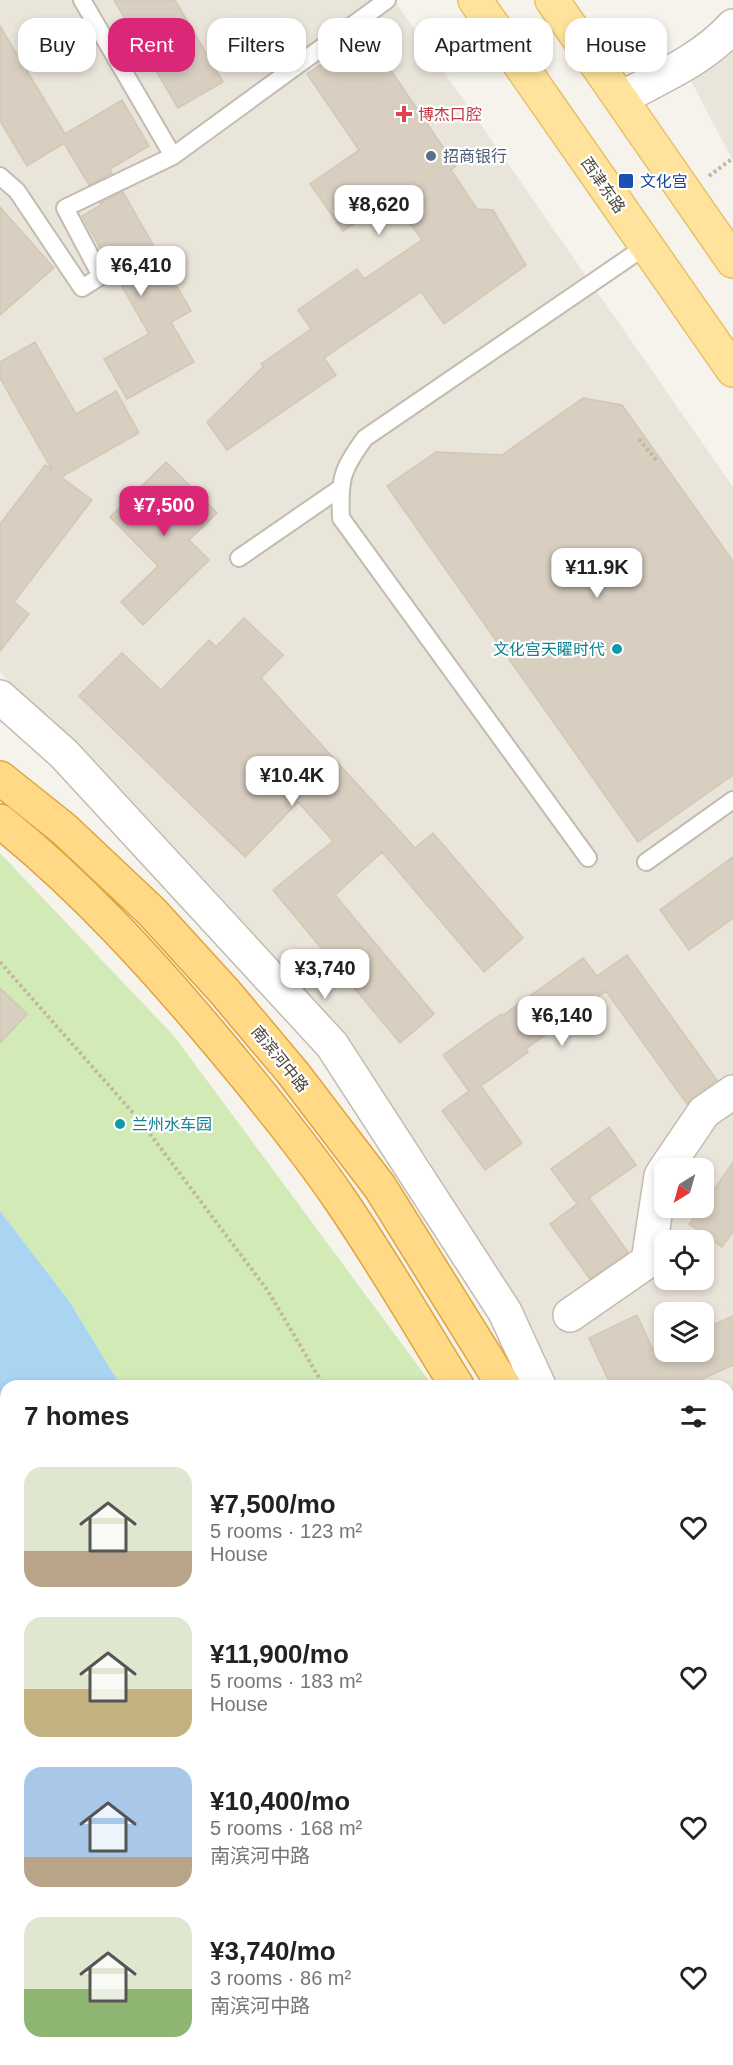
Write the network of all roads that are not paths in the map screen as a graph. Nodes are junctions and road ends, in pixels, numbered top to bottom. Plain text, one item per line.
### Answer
1 (82, 0) edge
2 (387, 0) edge
3 (475, 0) edge
4 (552, 0) edge
5 (733, 26) edge
6 (622, 98) junction
7 (173, 156) junction
8 (0, 176) edge
9 (646, 246) junction
10 (733, 261) edge
11 (733, 370) edge
12 (339, 489) junction
13 (239, 558) dead end
14 (0, 697) edge
15 (0, 778) edge
16 (733, 800) edge
17 (0, 821) edge
18 (588, 858) dead end
19 (646, 862) dead end
20 (733, 1092) edge
21 (673, 1158) edge
22 (654, 1218) edge
23 (570, 1316) dead end
24 (453, 1380) edge
25 (500, 1380) edge
26 (536, 1380) edge

1 - 7 lane
2 - 7 lane
3 - 9 main road, 西津东路
4 - 6 main road
5 - 6 street
6 - 10 main road
7 - 8 lane
9 - 11 main road, 西津东路
9 - 12 lane
12 - 13 lane
12 - 18 lane
14 - 26 street
15 - 25 highway, 南滨河中路
16 - 19 lane
17 - 24 highway
20 - 21 street
22 - 23 street

